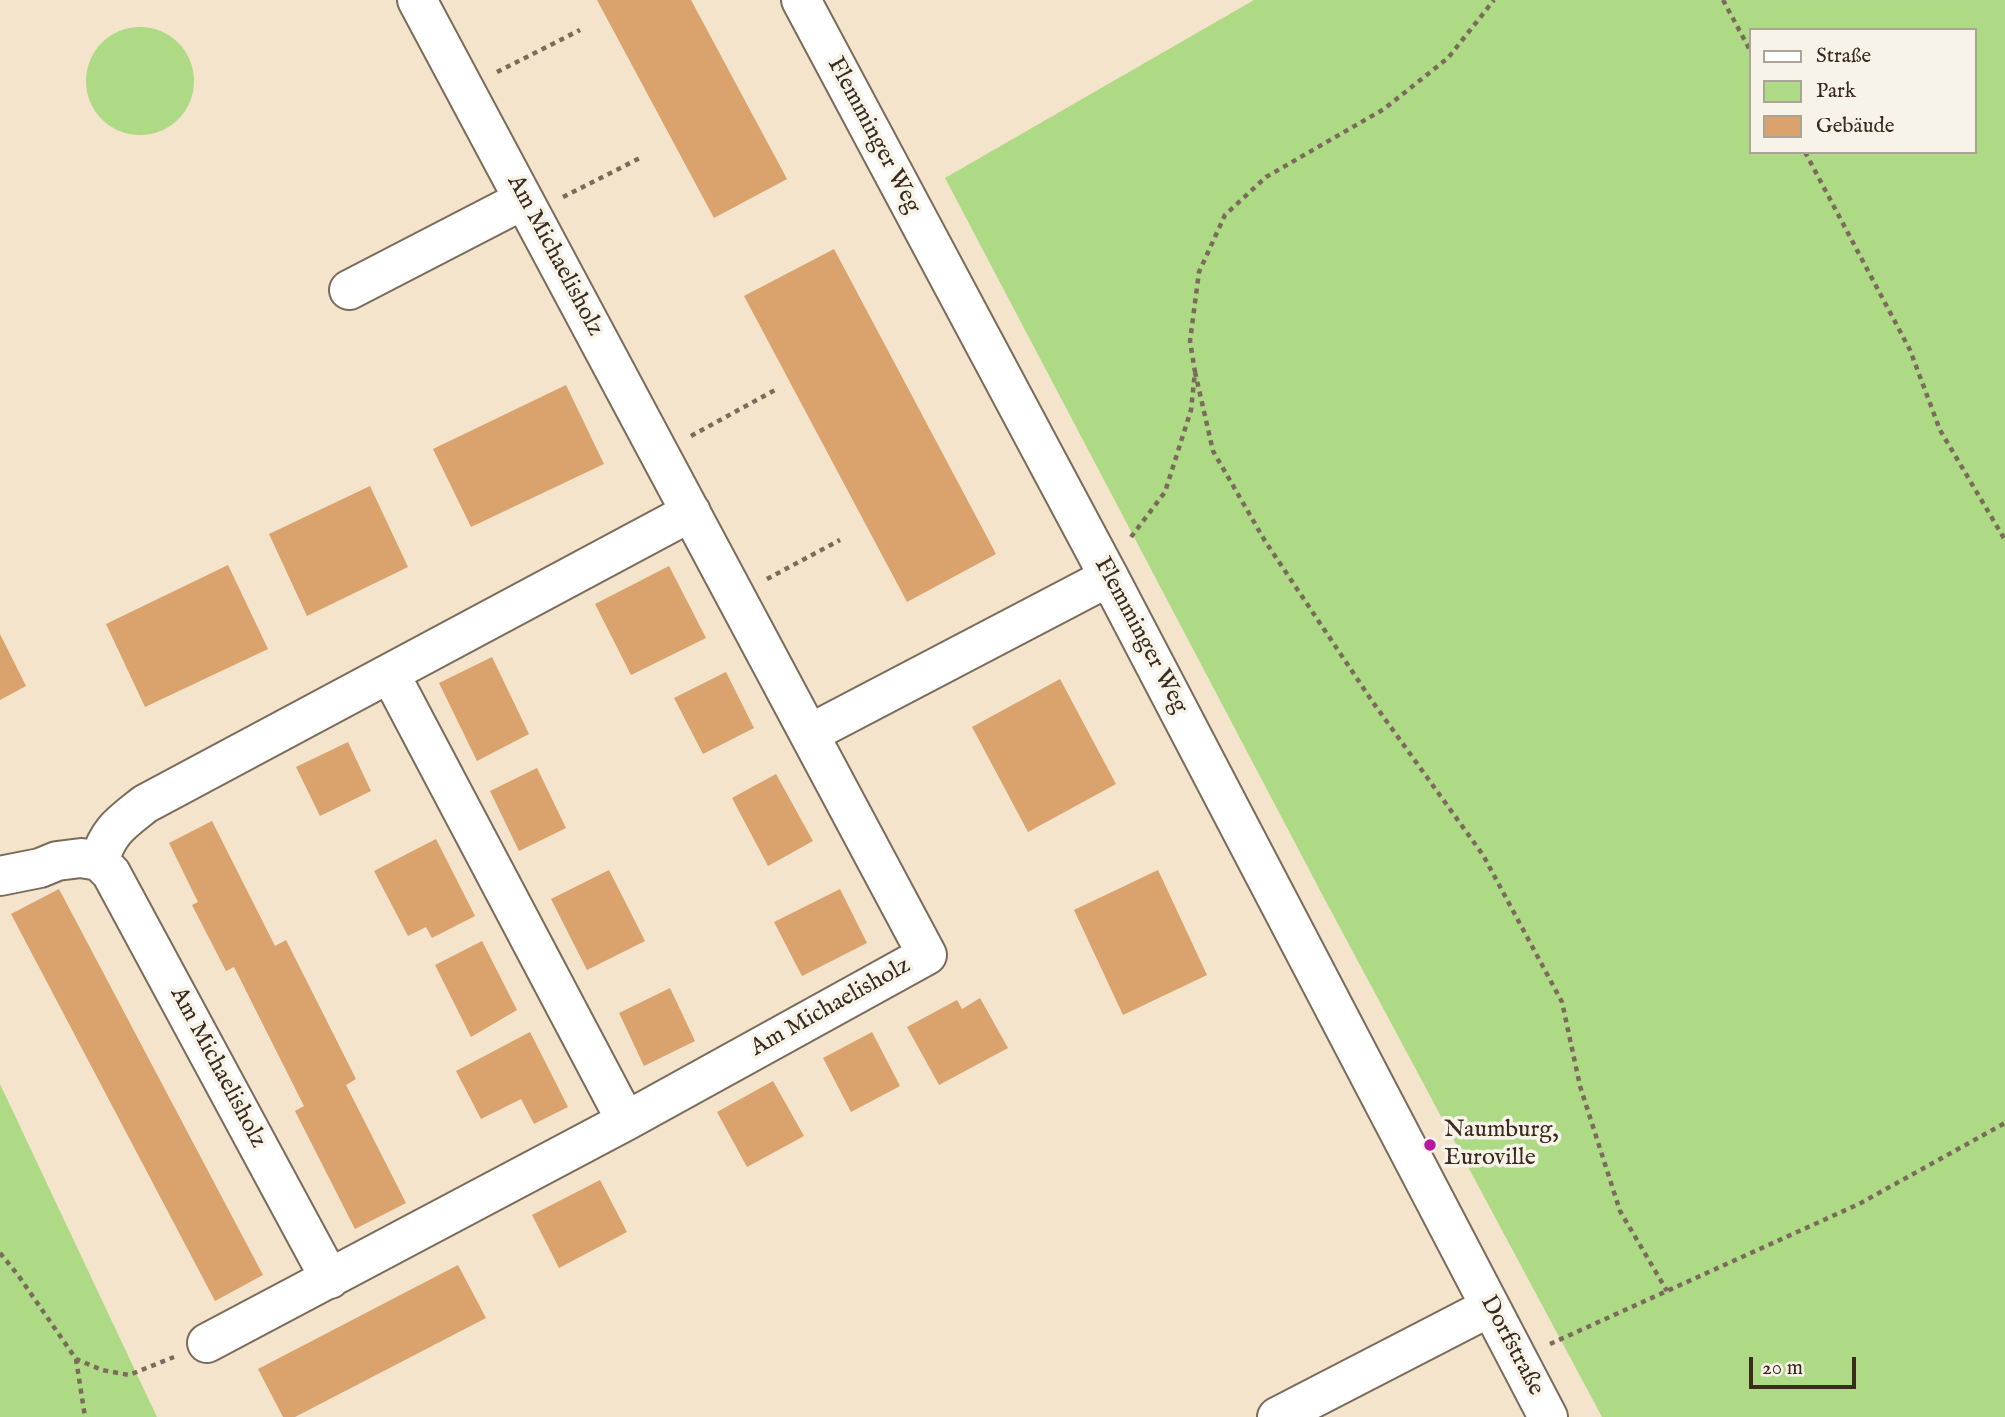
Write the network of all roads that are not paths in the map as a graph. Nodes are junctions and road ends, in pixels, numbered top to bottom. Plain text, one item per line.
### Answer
1 (417, 0) edge
2 (801, 0) edge
3 (527, 207) junction
4 (349, 290) dead end
5 (691, 512) junction
6 (1109, 577) junction
7 (390, 674) junction
8 (809, 734) junction
9 (99, 862) junction
10 (0, 876) edge
11 (626, 1121) junction
12 (330, 1279) junction
13 (1482, 1291) junction
14 (207, 1343) road end
15 (1277, 1417) edge
16 (1548, 1417) edge

1 - 3 street, Am Michaelisholz
2 - 6 street, Flemminger Weg
3 - 4 street
3 - 5 street, Am Michaelisholz
5 - 7 street
5 - 8 street, Am Michaelisholz
6 - 8 street
6 - 13 street, Flemminger Weg
7 - 9 street
7 - 11 street
8 - 11 street, Am Michaelisholz
9 - 10 street
9 - 12 street, Am Michaelisholz
11 - 12 street, Am Michaelisholz
12 - 14 street, Am Michaelisholz
13 - 15 street
13 - 16 street, Dorfstraße

